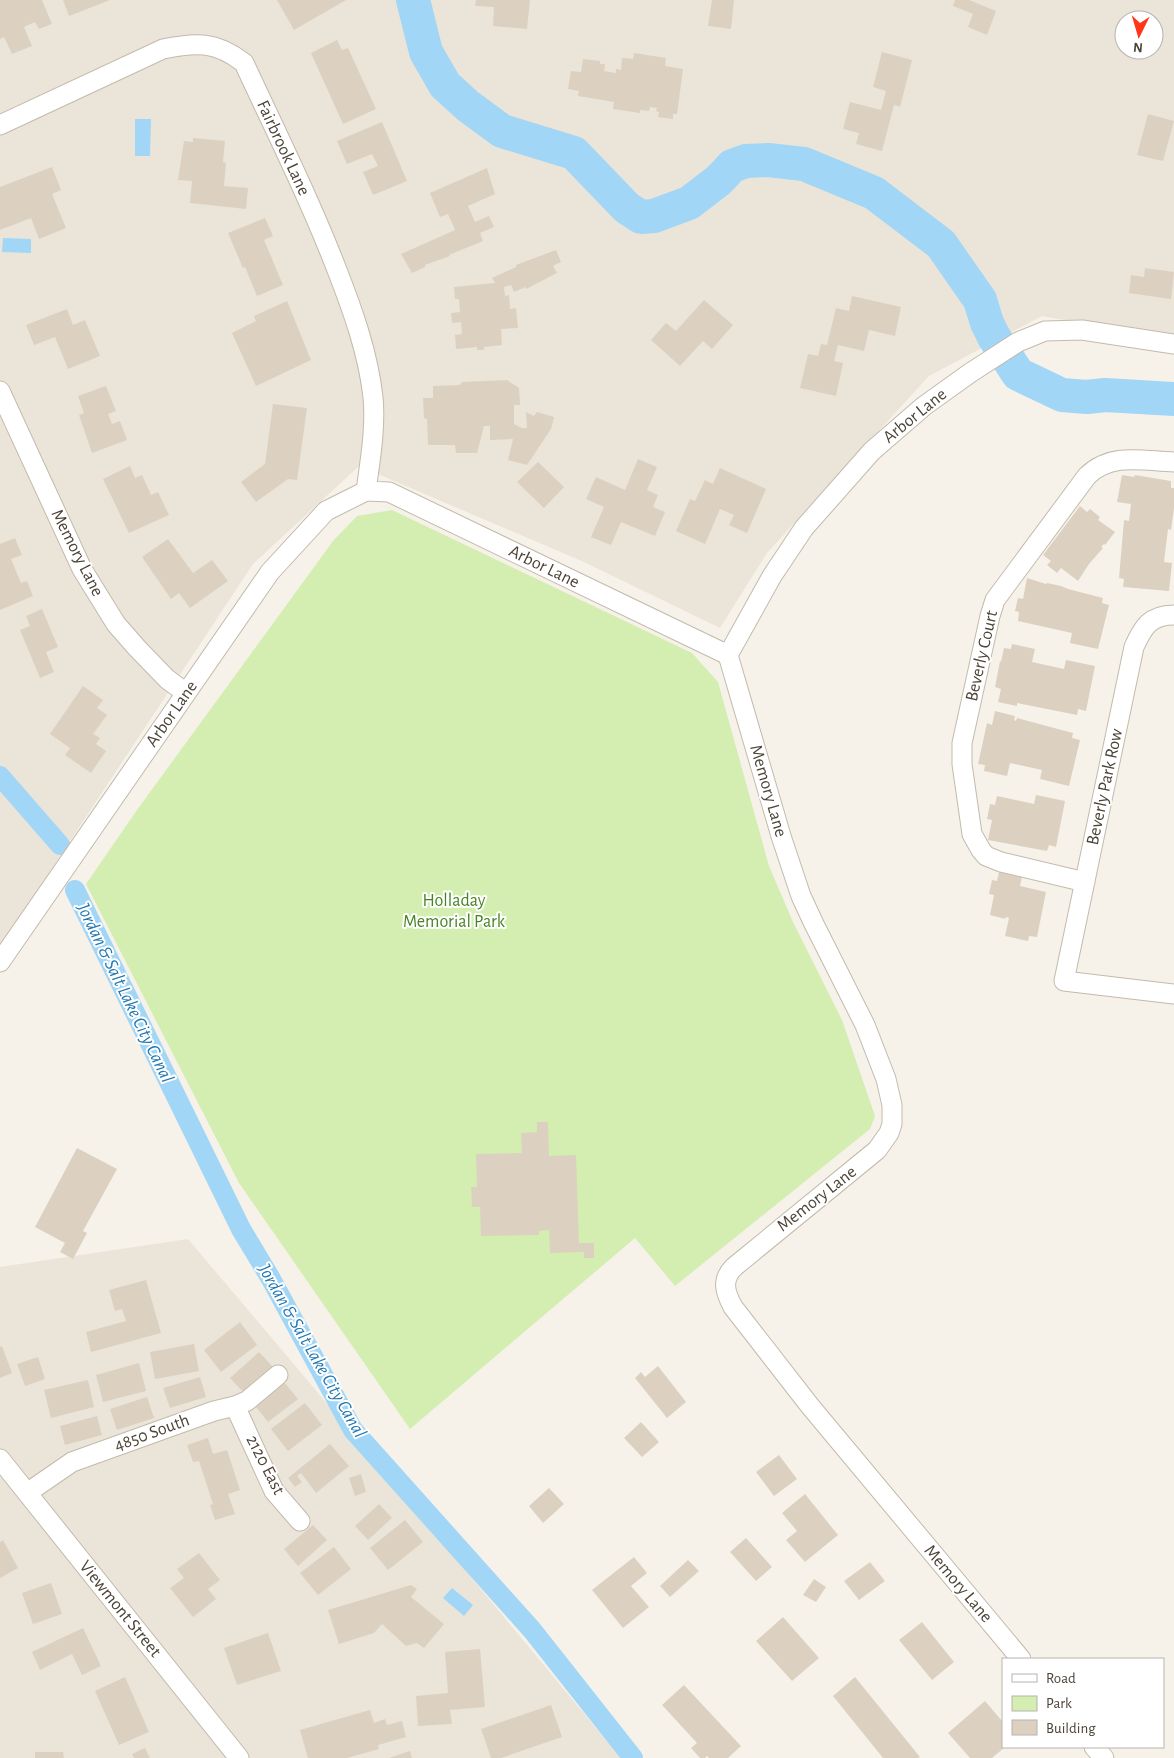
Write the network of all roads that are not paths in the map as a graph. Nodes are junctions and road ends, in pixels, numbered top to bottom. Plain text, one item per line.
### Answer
1 (0, 124) edge
2 (1174, 344) edge
3 (0, 390) edge
4 (1174, 462) edge
5 (366, 491) junction
6 (1174, 615) edge
7 (728, 655) junction
8 (186, 692) junction
9 (1085, 882) junction
10 (0, 962) edge
11 (1174, 994) edge
12 (278, 1375) dead end
13 (235, 1406) junction
14 (0, 1459) edge
15 (27, 1493) junction
16 (300, 1521) dead end
17 (1020, 1658) edge
18 (1095, 1748) edge
19 (239, 1758) edge
20 (1104, 1758) edge

1 - 5 street, Fairbrook Lane
2 - 7 street, Arbor Lane
3 - 8 street, Memory Lane
4 - 9 street, Beverly Court
5 - 7 street, Arbor Lane
5 - 8 street, Arbor Lane
6 - 9 street, Beverly Park Row
7 - 17 street, Memory Lane
8 - 10 street, Arbor Lane
9 - 11 street, Beverly Park Row
12 - 13 street, 4850 South
13 - 15 street, 4850 South
13 - 16 street, 2120 East
14 - 15 street, Viewmont Street
15 - 19 street, Viewmont Street
18 - 20 street

